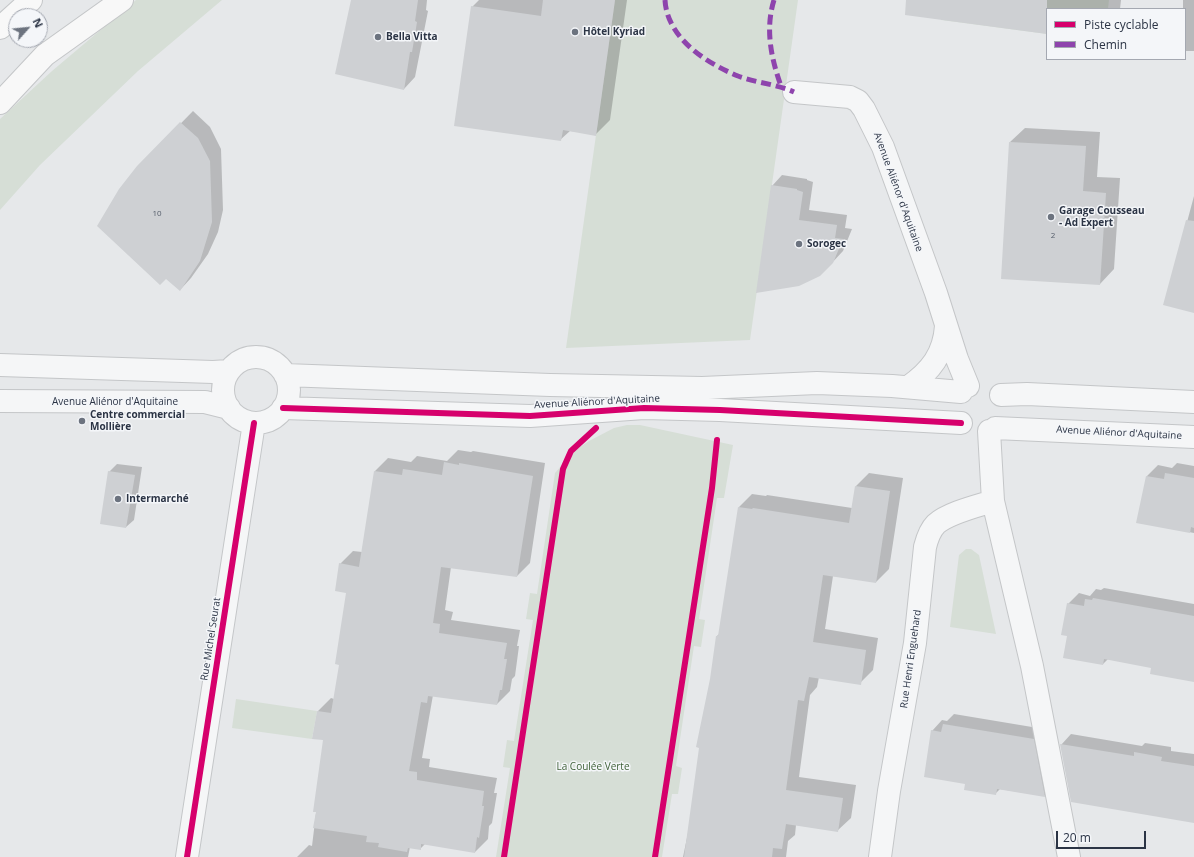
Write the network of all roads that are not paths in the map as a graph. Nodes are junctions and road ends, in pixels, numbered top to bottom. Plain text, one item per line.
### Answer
1 (30, 0) edge
2 (122, 0) edge
3 (0, 28) edge
4 (794, 92) dead end
5 (0, 103) edge
6 (946, 324) junction
7 (0, 365) edge
8 (229, 371) junction
9 (285, 375) junction
10 (908, 387) junction
11 (965, 389) junction
12 (1001, 395) junction
13 (0, 401) edge
14 (1194, 402) edge
15 (229, 408) junction
16 (283, 408) junction
17 (254, 423) junction
18 (960, 423) junction
19 (992, 430) junction
20 (1194, 437) edge
21 (993, 501) junction
22 (187, 857) edge
23 (880, 857) edge
24 (1069, 857) edge

1 - 3 main road
2 - 5 main road
4 - 6 street, Avenue Aliénor d'Aquitaine
6 - 10 street, Avenue Aliénor d'Aquitaine
6 - 11 street, Avenue Aliénor d'Aquitaine
7 - 8 street
8 - 9 street
8 - 15 street
9 - 10 street, Avenue Aliénor d'Aquitaine
9 - 16 street
10 - 11 street, Avenue Aliénor d'Aquitaine
11 - 12 street, Avenue Aliénor d'Aquitaine
11 - 18 street
12 - 14 street
12 - 19 street
13 - 15 street, Avenue Aliénor d'Aquitaine
15 - 17 street
16 - 17 street
16 - 18 street, Avenue Aliénor d'Aquitaine
17 - 22 street, Rue Michel Seurat
18 - 19 street, Avenue Aliénor d'Aquitaine
19 - 20 street, Avenue Aliénor d'Aquitaine
19 - 21 street
21 - 23 street, Rue Henri Enguehard
21 - 24 street

